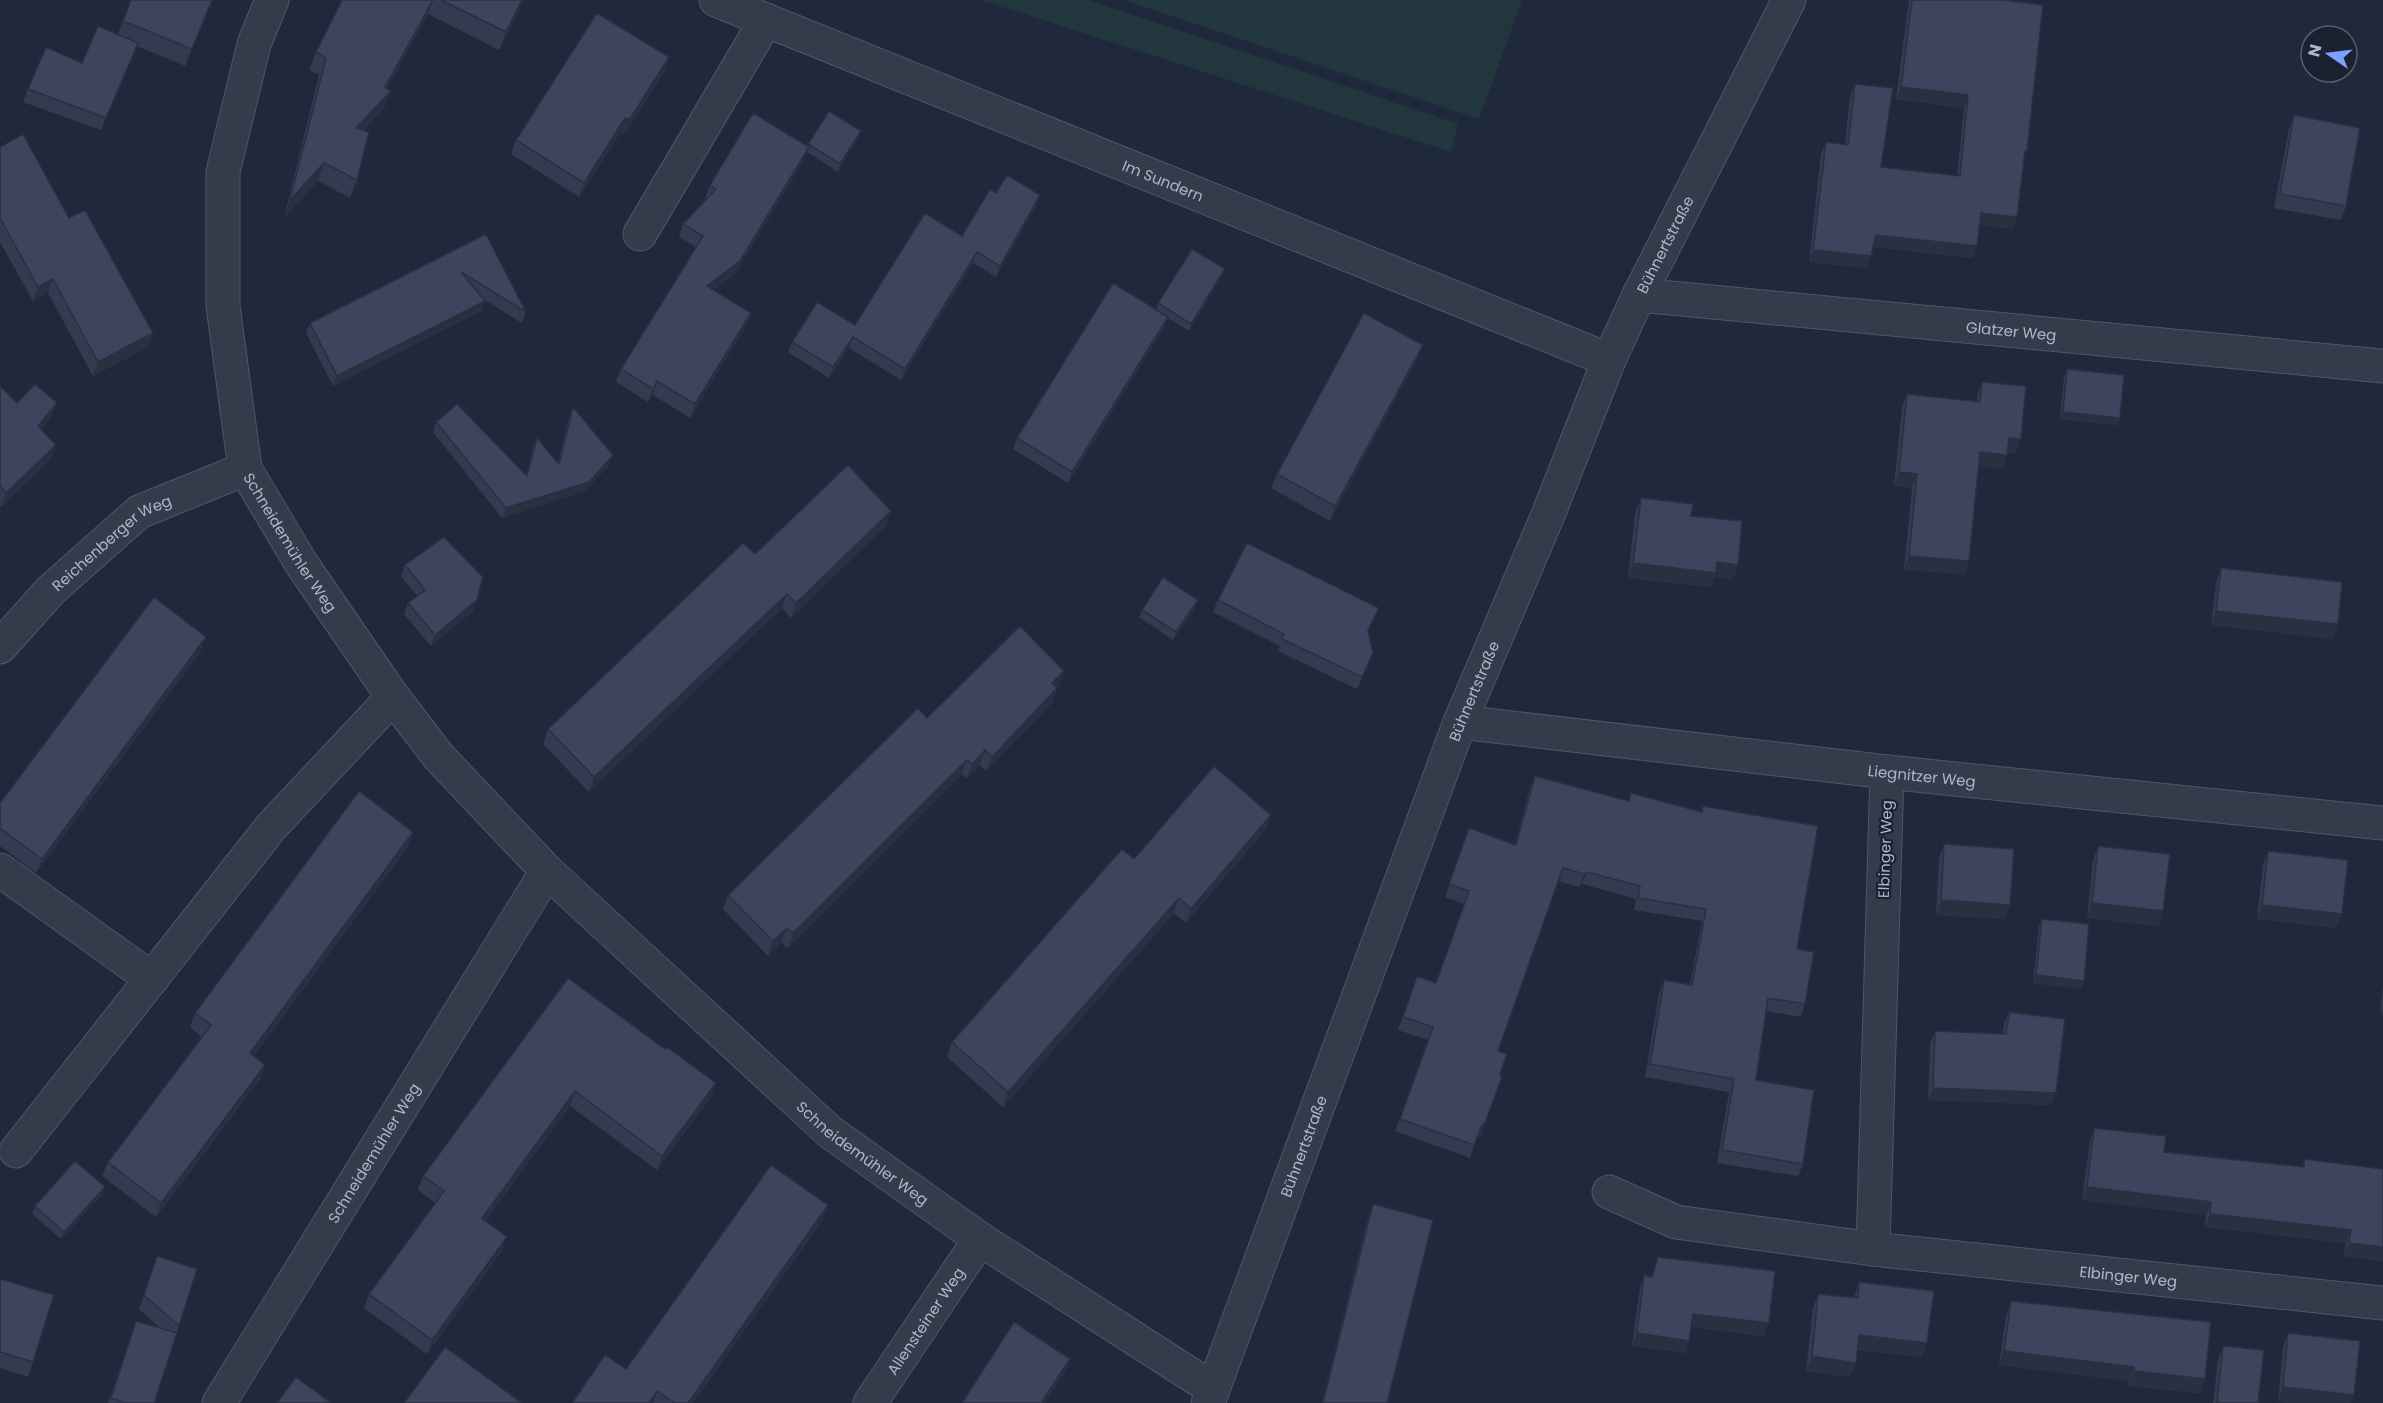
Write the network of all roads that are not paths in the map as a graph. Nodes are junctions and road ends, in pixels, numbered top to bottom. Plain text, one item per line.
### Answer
1 (272, 0) edge
2 (716, 0) edge
3 (1789, 0) edge
4 (766, 20) junction
5 (640, 234) dead end
6 (1639, 295) junction
7 (1609, 360) junction
8 (2383, 366) edge
9 (245, 468) junction
10 (0, 647) edge
11 (393, 697) junction
12 (1460, 722) junction
13 (1887, 772) junction
14 (2383, 823) edge
15 (0, 870) edge
16 (547, 871) junction
17 (152, 979) junction
18 (16, 1151) dead end
19 (1610, 1192) dead end
20 (980, 1239) junction
21 (1873, 1249) junction
22 (2383, 1303) edge
23 (1210, 1396) edge
24 (219, 1403) edge
25 (870, 1403) edge

1 - 9 street, Schneidemühler Weg
2 - 4 street, Im Sundern
3 - 6 street, Bühnertstraße
4 - 5 street
4 - 7 street, Im Sundern
6 - 7 street, Bühnertstraße
6 - 8 street, Glatzer Weg
7 - 12 street, Bühnertstraße
9 - 10 street, Reichenberger Weg
9 - 11 street, Schneidemühler Weg
11 - 16 street, Schneidemühler Weg
11 - 17 street
12 - 13 street, Liegnitzer Weg
12 - 23 street, Bühnertstraße
13 - 14 street, Liegnitzer Weg
13 - 21 street, Elbinger Weg
15 - 17 street
16 - 20 street, Schneidemühler Weg
16 - 24 street, Schneidemühler Weg
17 - 18 street
19 - 21 street, Elbinger Weg
20 - 23 street, Schneidemühler Weg
20 - 25 street, Allensteiner Weg
21 - 22 street, Elbinger Weg

